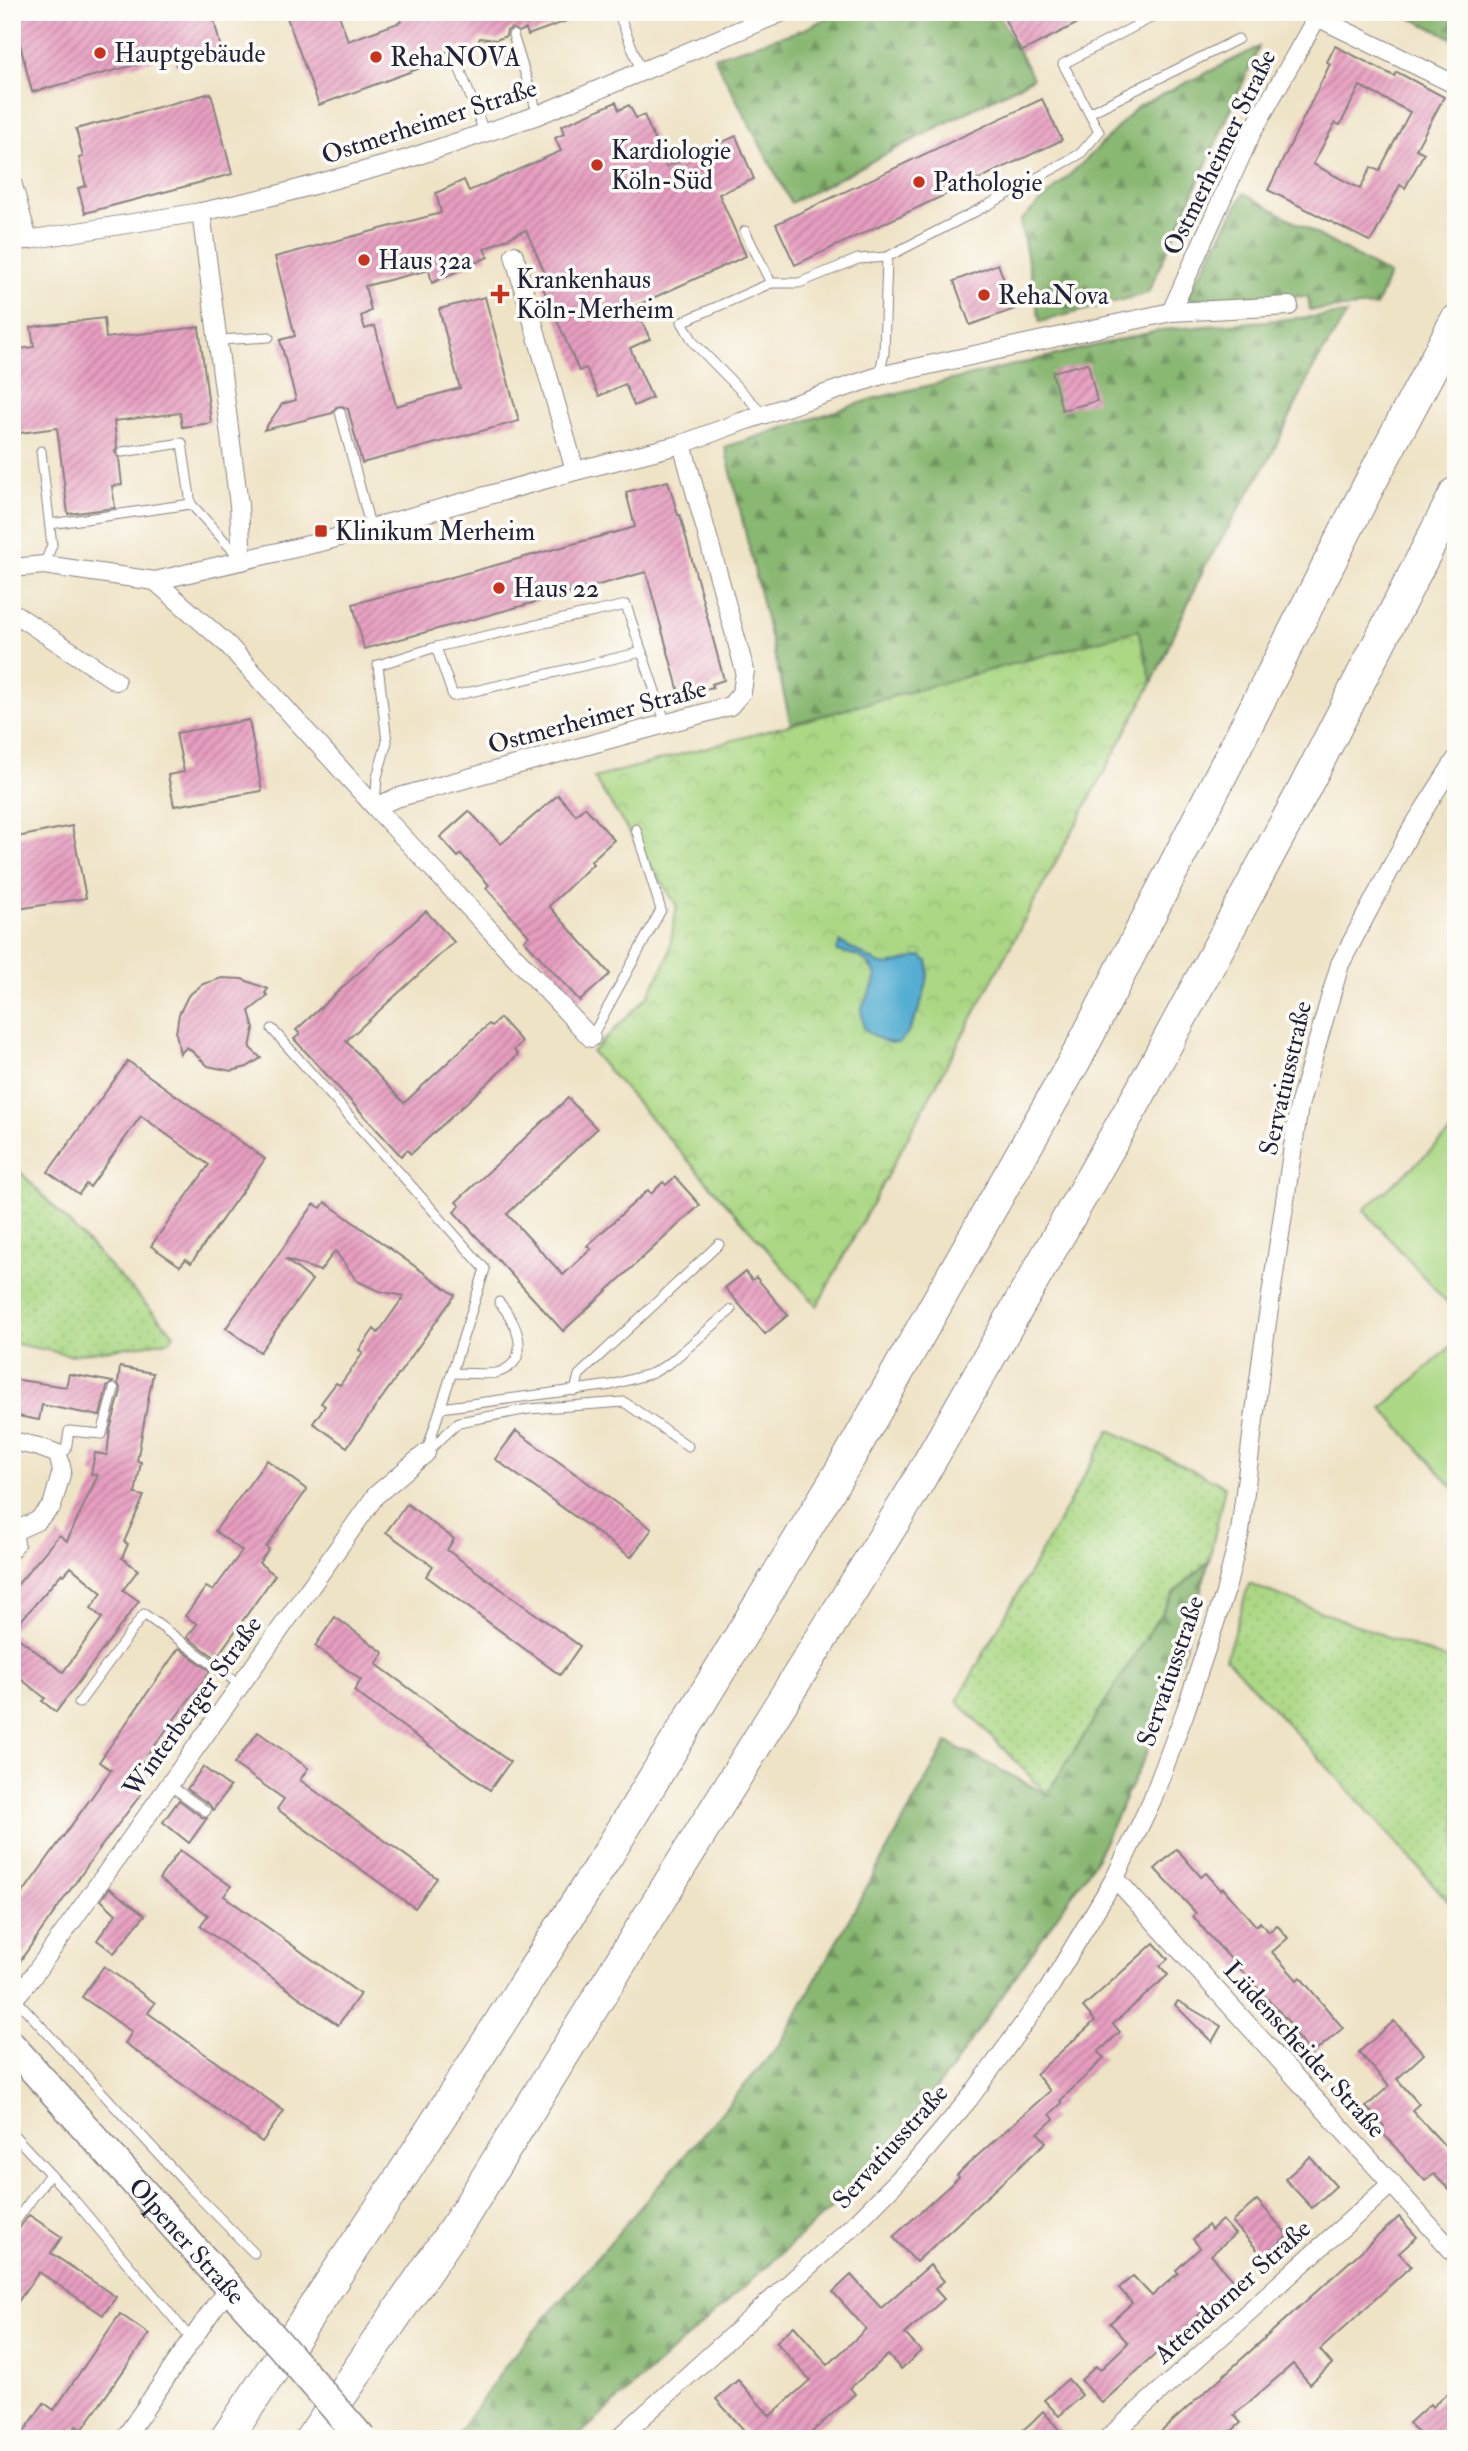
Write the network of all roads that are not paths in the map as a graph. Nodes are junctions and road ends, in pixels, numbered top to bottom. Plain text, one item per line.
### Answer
1 (618, 12) edge
2 (783, 12) edge
3 (1162, 12) edge
4 (1317, 15) edge
5 (513, 35) dead end
6 (1238, 39) dead end
7 (454, 54) dead end
8 (642, 73) junction
9 (1456, 85) edge
10 (1089, 113) junction
11 (538, 115) junction
12 (485, 134) junction
13 (12, 182) edge
14 (201, 212) junction
15 (745, 230) dead end
16 (20, 241) edge
17 (514, 255) dead end
18 (887, 257) junction
19 (771, 283) junction
20 (1289, 306) dead end
21 (1171, 312) junction
22 (1456, 321) edge
23 (269, 337) dead end
24 (219, 340) junction
25 (879, 376) junction
26 (340, 412) dead end
27 (760, 416) junction
28 (682, 444) junction
29 (41, 451) dead end
30 (122, 452) dead end
31 (575, 471) junction
32 (1456, 494) edge
33 (191, 505) junction
34 (50, 524) junction
35 (371, 529) junction
36 (242, 561) junction
37 (44, 565) junction
38 (12, 568) edge
39 (155, 581) junction
40 (12, 612) edge
41 (436, 647) junction
42 (642, 652) junction
43 (116, 681) dead end
44 (666, 724) junction
45 (1456, 759) edge
46 (375, 807) junction
47 (636, 829) dead end
48 (272, 1029) dead end
49 (591, 1038) joint
50 (719, 1244) dead end
51 (499, 1302) dead end
52 (731, 1310) dead end
53 (452, 1373) junction
54 (114, 1389) dead end
55 (575, 1391) junction
56 (441, 1408) junction
57 (12, 1441) edge
58 (688, 1446) dead end
59 (426, 1453) junction
60 (58, 1454) junction
61 (15, 1528) edge
62 (12, 1555) edge
63 (239, 1684) junction
64 (79, 1703) dead end
65 (168, 1784) junction
66 (206, 1811) dead end
67 (1115, 1878) junction
68 (13, 1999) edge
69 (12, 2046) edge
70 (12, 2133) edge
71 (50, 2174) junction
72 (1392, 2183) junction
73 (12, 2226) edge
74 (254, 2253) dead end
75 (1456, 2255) edge
76 (230, 2290) junction
77 (192, 2340) junction
78 (124, 2439) edge
79 (226, 2439) edge
80 (311, 2439) edge
81 (362, 2439) edge
82 (618, 2439) edge
83 (1107, 2439) edge

1 - 8 lane
2 - 8 street, Ostmerheimer Straße
3 - 10 lane
4 - 9 street, Ostmerheimer Straße
4 - 21 street, Ostmerheimer Straße
5 - 11 lane
6 - 10 lane
7 - 12 lane
8 - 11 street, Ostmerheimer Straße
10 - 18 lane
11 - 12 street, Ostmerheimer Straße
12 - 14 street, Ostmerheimer Straße
13 - 16 street, Ostmerheimer Straße
14 - 16 street, Ostmerheimer Straße
14 - 24 street
15 - 19 lane
17 - 31 street
18 - 19 lane
18 - 25 lane
19 - 27 lane
20 - 21 street
21 - 25 street
22 - 79 highway
23 - 24 lane
24 - 36 street
25 - 27 street
26 - 35 lane
27 - 28 street
28 - 31 street
28 - 44 street, Ostmerheimer Straße
29 - 34 lane
30 - 33 lane
31 - 35 street
32 - 80 highway
33 - 34 lane
33 - 36 lane
34 - 37 lane
35 - 36 street
36 - 39 street
37 - 38 street
37 - 39 street
39 - 46 street
40 - 43 street
41 - 42 lane
41 - 42 lane
41 - 46 lane
42 - 44 lane
44 - 46 street, Ostmerheimer Straße
45 - 67 street, Servatiusstraße
46 - 49 street
47 - 49 lane
48 - 53 lane
50 - 55 lane
51 - 53 lane
52 - 55 lane
53 - 56 lane
54 - 60 lane
55 - 56 lane
56 - 59 lane
57 - 60 street
58 - 59 lane
59 - 63 street, Winterberger Straße
60 - 61 street
61 - 62 lane
63 - 64 lane
63 - 65 street, Winterberger Straße
65 - 66 lane
65 - 68 street, Winterberger Straße
67 - 72 street, Lüdenscheider Straße
67 - 82 street, Servatiusstraße
68 - 74 lane
69 - 76 main road, Olpener Straße
70 - 71 lane
71 - 73 lane
71 - 77 lane
72 - 75 street, Lüdenscheider Straße
72 - 83 street, Attendorner Straße
76 - 77 street
76 - 81 main road, Olpener Straße, bridge
77 - 78 street

